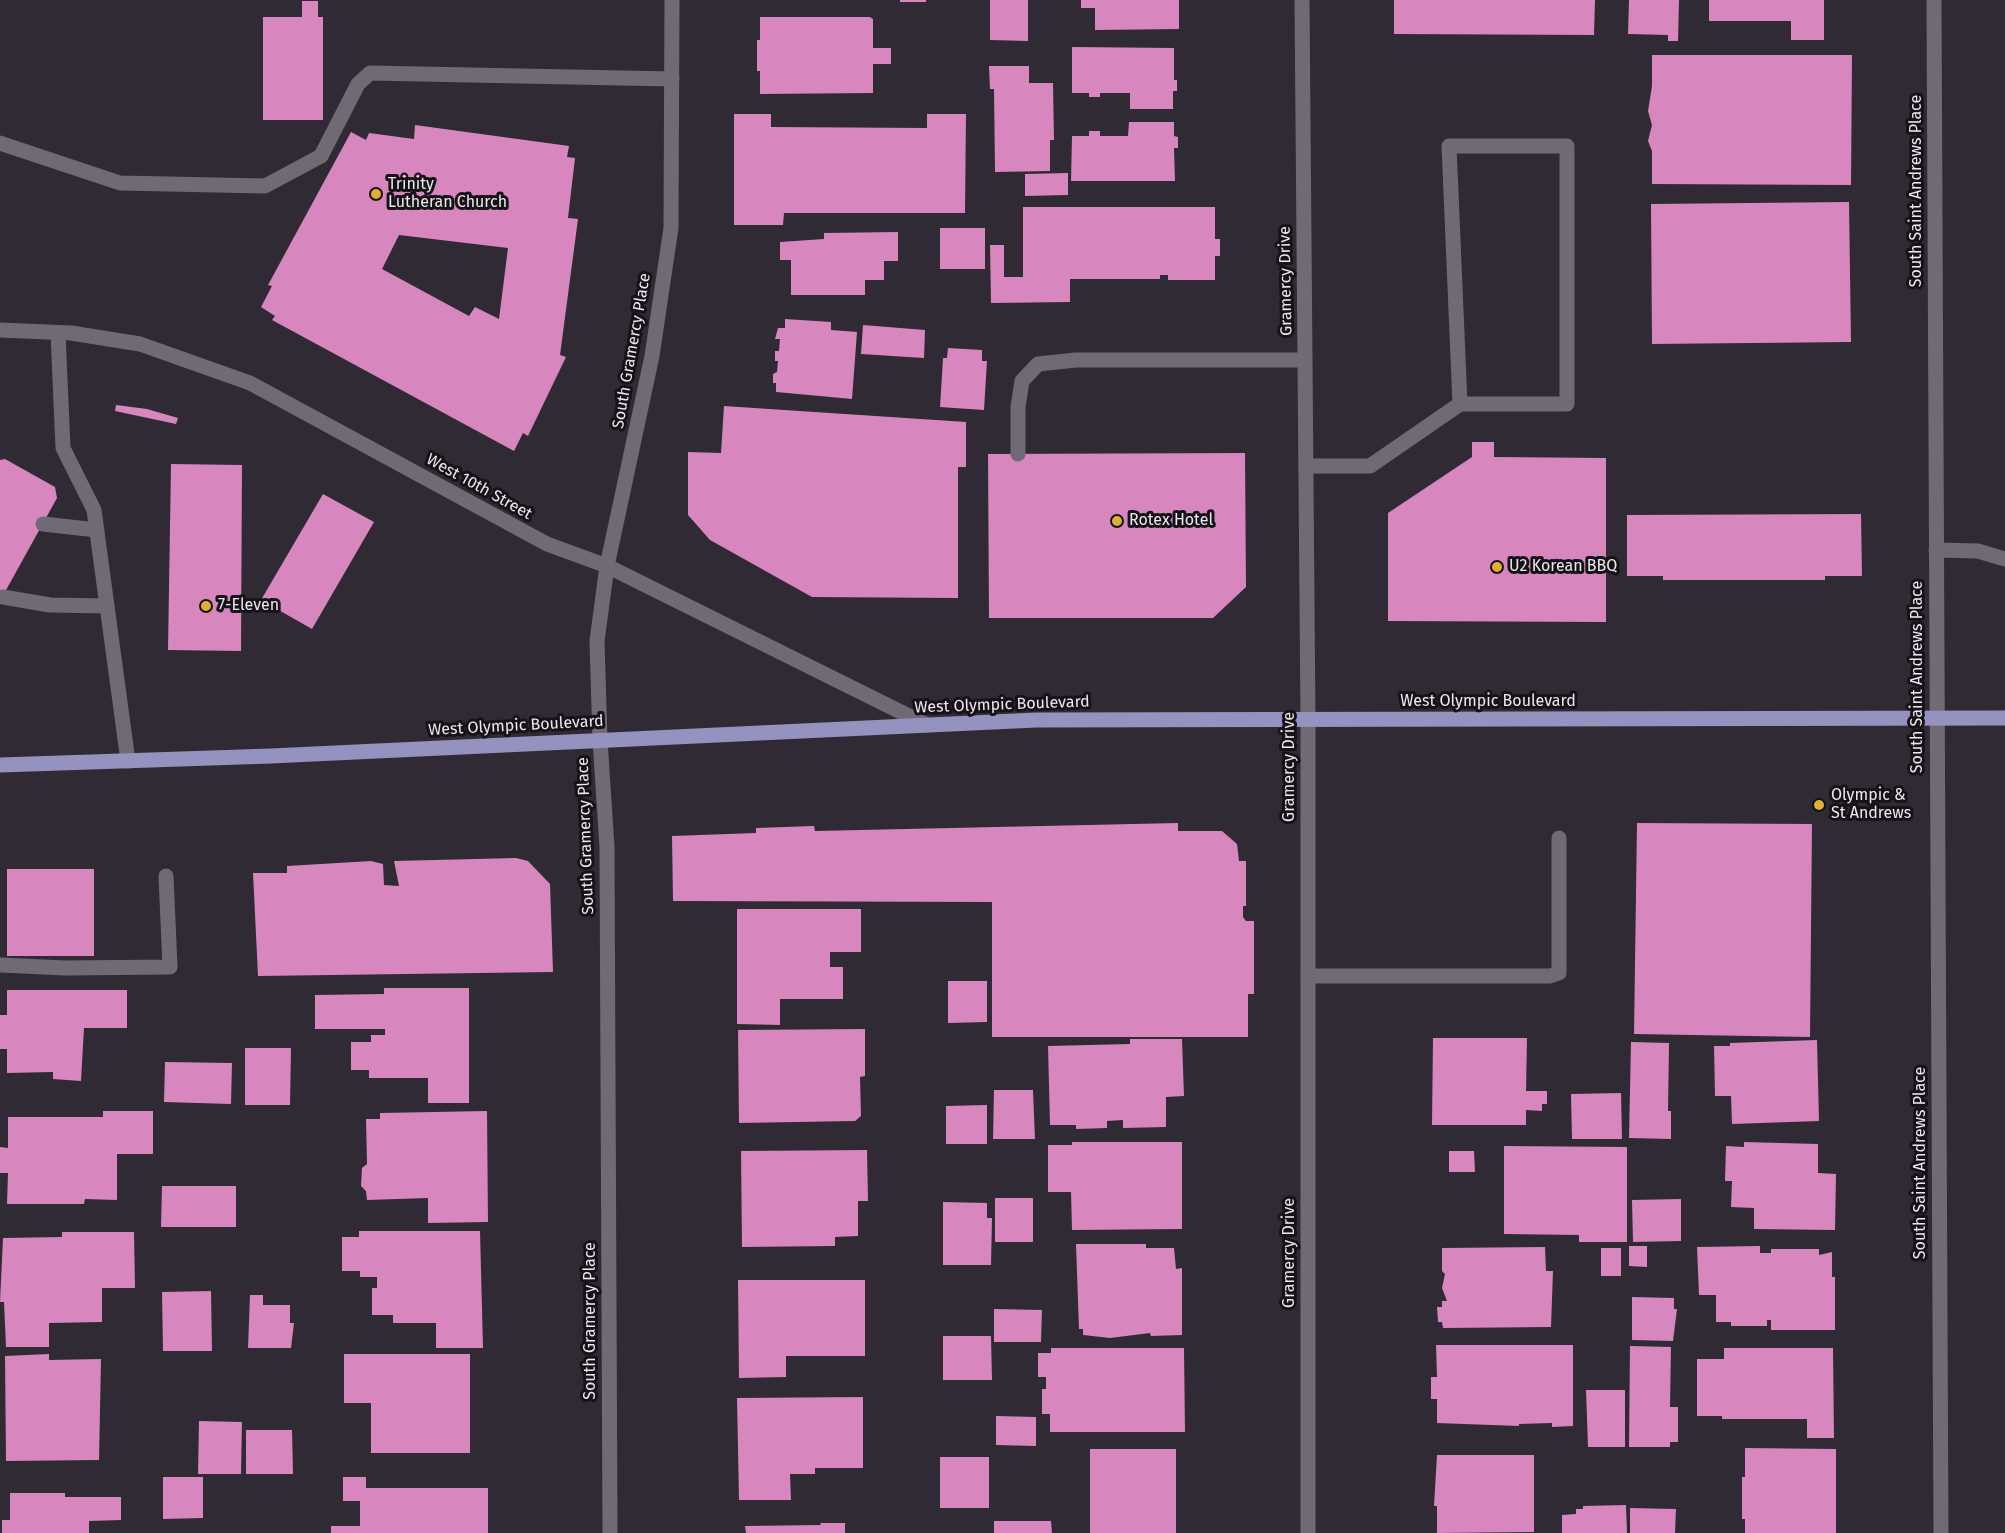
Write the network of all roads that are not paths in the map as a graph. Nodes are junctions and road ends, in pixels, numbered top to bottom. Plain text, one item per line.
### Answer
1 (672, 0) edge
2 (1302, 0) edge
3 (1934, 0) edge
4 (672, 79) junction
5 (0, 143) edge
6 (0, 330) edge
7 (58, 333) junction
8 (1305, 360) junction
9 (1460, 404) junction
10 (1018, 453) dead end
11 (1306, 466) junction
12 (43, 524) dead end
13 (97, 530) junction
14 (1936, 550) junction
15 (2005, 560) edge
16 (607, 566) junction
17 (3, 597) dead end
18 (107, 606) junction
19 (1936, 717) junction
20 (2005, 718) edge
21 (1308, 721) junction
22 (927, 725) junction
23 (600, 740) junction
24 (128, 761) junction
25 (0, 765) edge
26 (1559, 837) dead end
27 (166, 876) dead end
28 (0, 964) edge
29 (1308, 976) junction
30 (610, 1533) edge
31 (1308, 1533) edge
32 (1941, 1533) edge

1 - 4 street, South Gramercy Place
2 - 8 street, Gramercy Drive
3 - 14 street, South Saint Andrews Place
4 - 5 street
4 - 16 street, South Gramercy Place
6 - 7 street, West 10th Street
7 - 13 street
7 - 16 street, West 10th Street
8 - 10 street
8 - 11 street, Gramercy Drive
9 - 9 street
9 - 11 street
11 - 21 street, Gramercy Drive
12 - 13 street
13 - 18 street
14 - 15 street
14 - 19 street, South Saint Andrews Place
16 - 22 street, West 10th Street
16 - 23 street, South Gramercy Place
17 - 18 street
18 - 24 street
19 - 20 main road, West Olympic Boulevard
19 - 21 main road, West Olympic Boulevard
19 - 32 street, South Saint Andrews Place
21 - 22 main road, West Olympic Boulevard
21 - 29 street, Gramercy Drive
22 - 23 main road, West Olympic Boulevard
23 - 24 main road, West Olympic Boulevard
23 - 30 street, South Gramercy Place
24 - 25 main road, West Olympic Boulevard
26 - 29 street
27 - 28 street
29 - 31 street, Gramercy Drive

